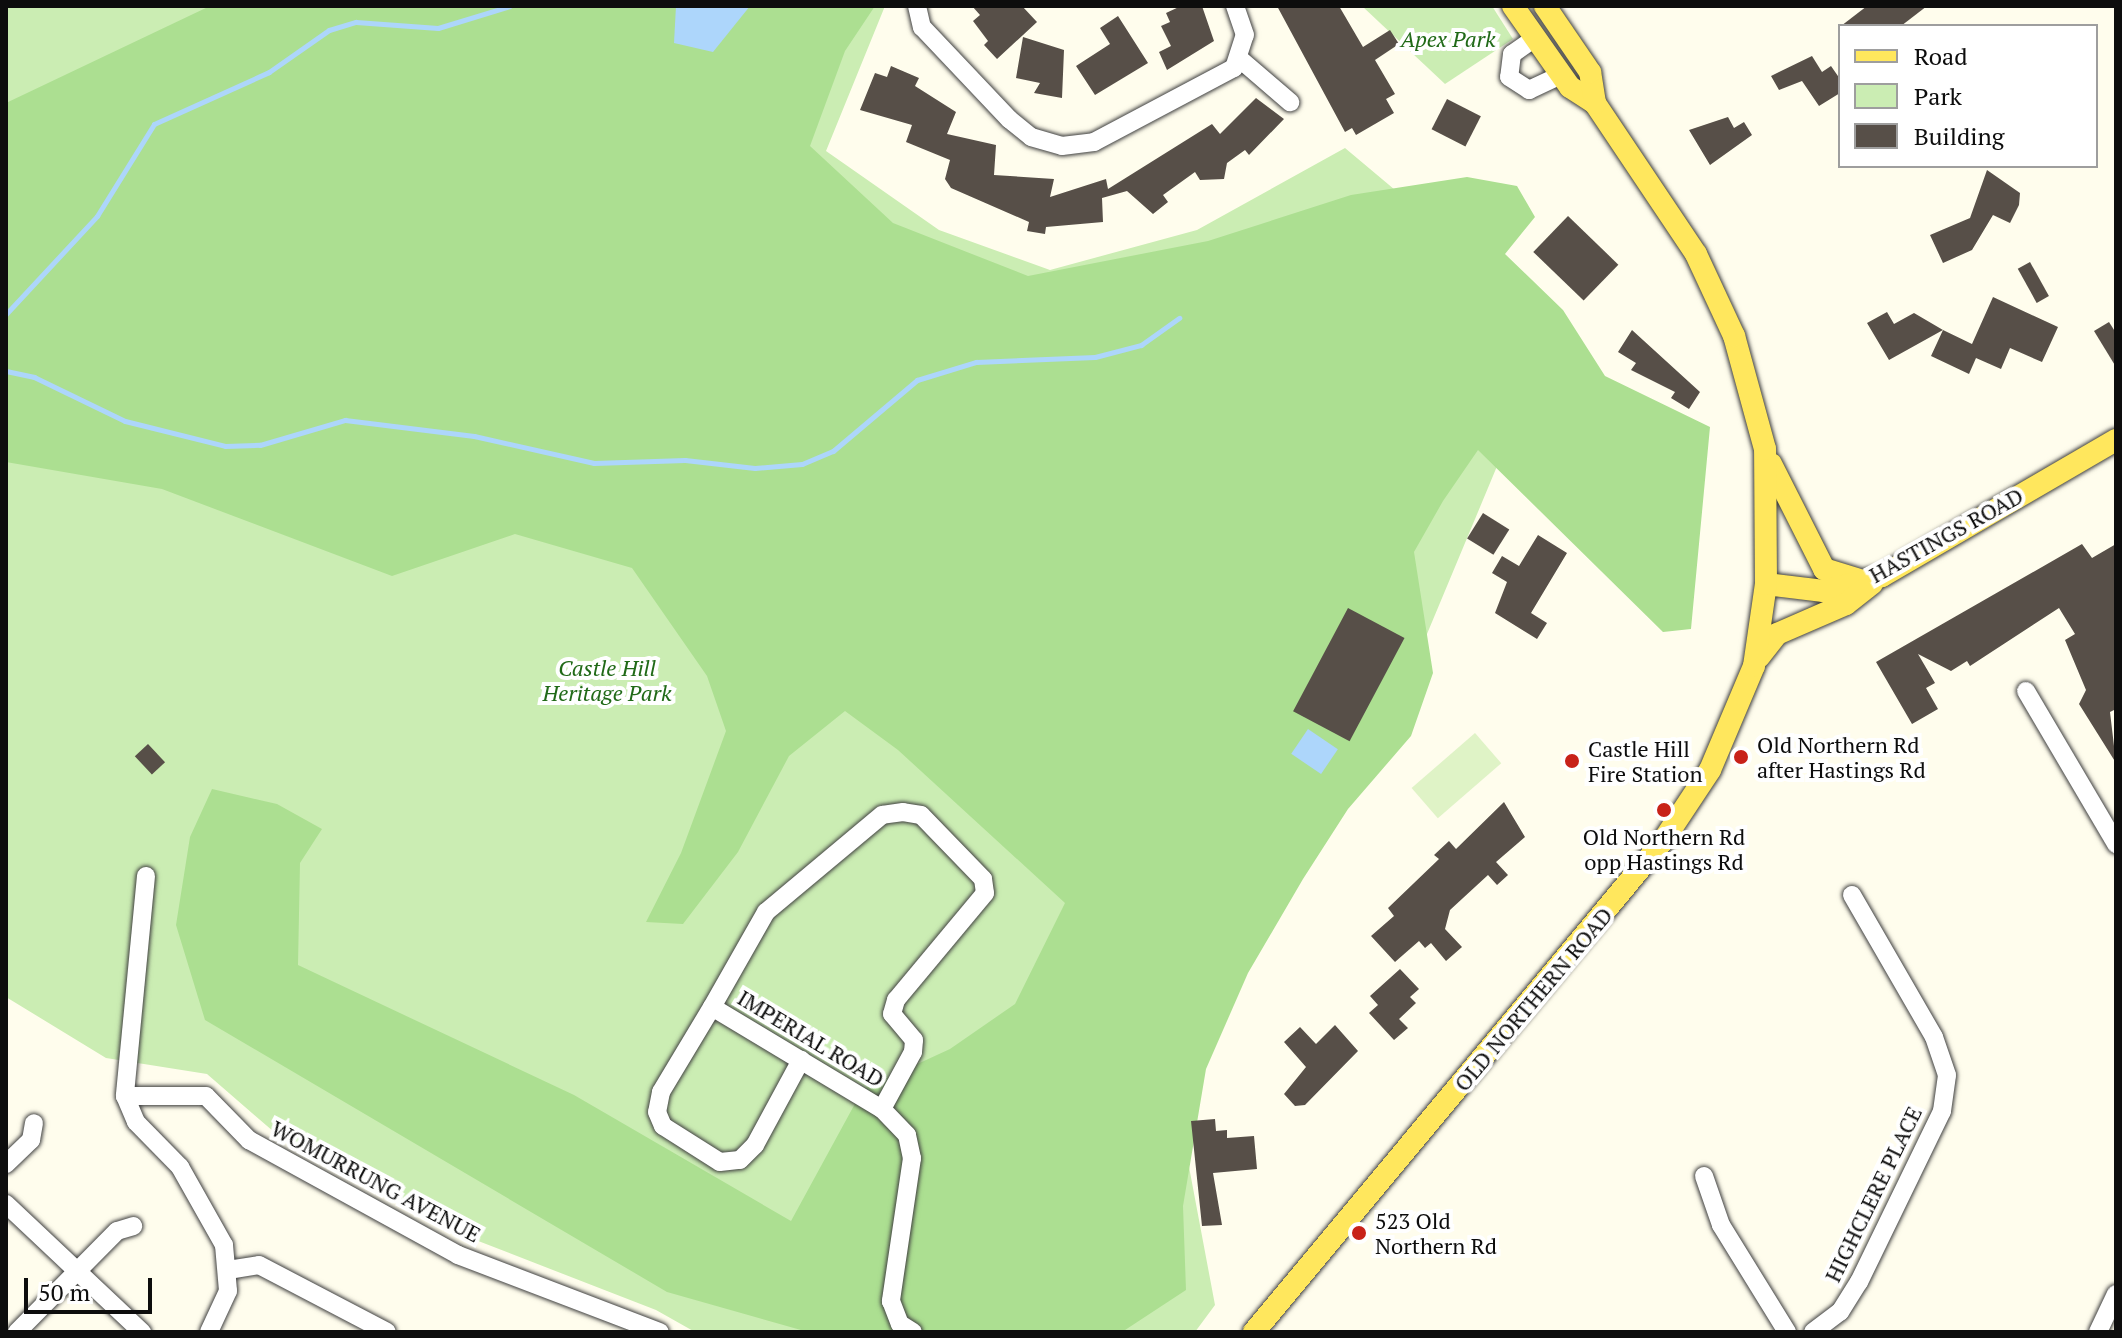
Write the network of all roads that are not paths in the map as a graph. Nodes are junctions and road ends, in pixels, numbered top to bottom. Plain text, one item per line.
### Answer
1 (917, 6) edge
2 (1235, 6) edge
3 (1513, 6) edge
4 (1545, 6) edge
5 (1535, 38) junction
6 (1241, 60) junction
7 (1561, 75) junction
8 (1290, 102) dead end
9 (1595, 103) junction
10 (2116, 440) edge
11 (1765, 449) junction
12 (1882, 576) junction
13 (1766, 584) junction
14 (1754, 666) junction
15 (2026, 691) dead end
16 (2116, 844) edge
17 (146, 876) dead end
18 (1852, 895) dead end
19 (712, 1007) junction
20 (801, 1060) junction
21 (125, 1096) junction
22 (882, 1109) junction
23 (34, 1123) dead end
24 (6, 1164) edge
25 (1704, 1176) dead end
26 (6, 1204) edge
27 (133, 1226) dead end
28 (228, 1270) junction
29 (77, 1272) junction
30 (2116, 1294) edge
31 (17, 1332) edge
32 (142, 1332) edge
33 (209, 1332) edge
34 (387, 1332) edge
35 (660, 1332) edge
36 (913, 1332) edge
37 (1254, 1332) edge
38 (1787, 1332) edge
39 (1813, 1332) edge
40 (2098, 1332) edge

1 - 6 street
2 - 6 street
3 - 5 main road, OLD NORTHERN ROAD
4 - 9 main road, OLD NORTHERN ROAD
5 - 7 main road, OLD NORTHERN ROAD
5 - 7 street
6 - 8 street
7 - 9 main road, OLD NORTHERN ROAD
9 - 11 main road, OLD NORTHERN ROAD
10 - 12 main road, HASTINGS ROAD
11 - 12 main road
11 - 13 main road, OLD NORTHERN ROAD
12 - 13 main road, HASTINGS ROAD
12 - 14 main road
13 - 14 main road, OLD NORTHERN ROAD
14 - 37 main road, OLD NORTHERN ROAD
15 - 16 street
17 - 21 street
18 - 39 street, HIGHCLERE PLACE
19 - 20 street, IMPERIAL ROAD
19 - 20 street
19 - 22 street, IMPERIAL ROAD
20 - 22 street, IMPERIAL ROAD
21 - 28 street
21 - 35 street, WOMURRUNG AVENUE
22 - 36 street, IMPERIAL ROAD
23 - 24 street
25 - 38 street
26 - 29 street
27 - 29 street
28 - 33 street
28 - 34 street
29 - 31 street
29 - 32 street
30 - 40 street

